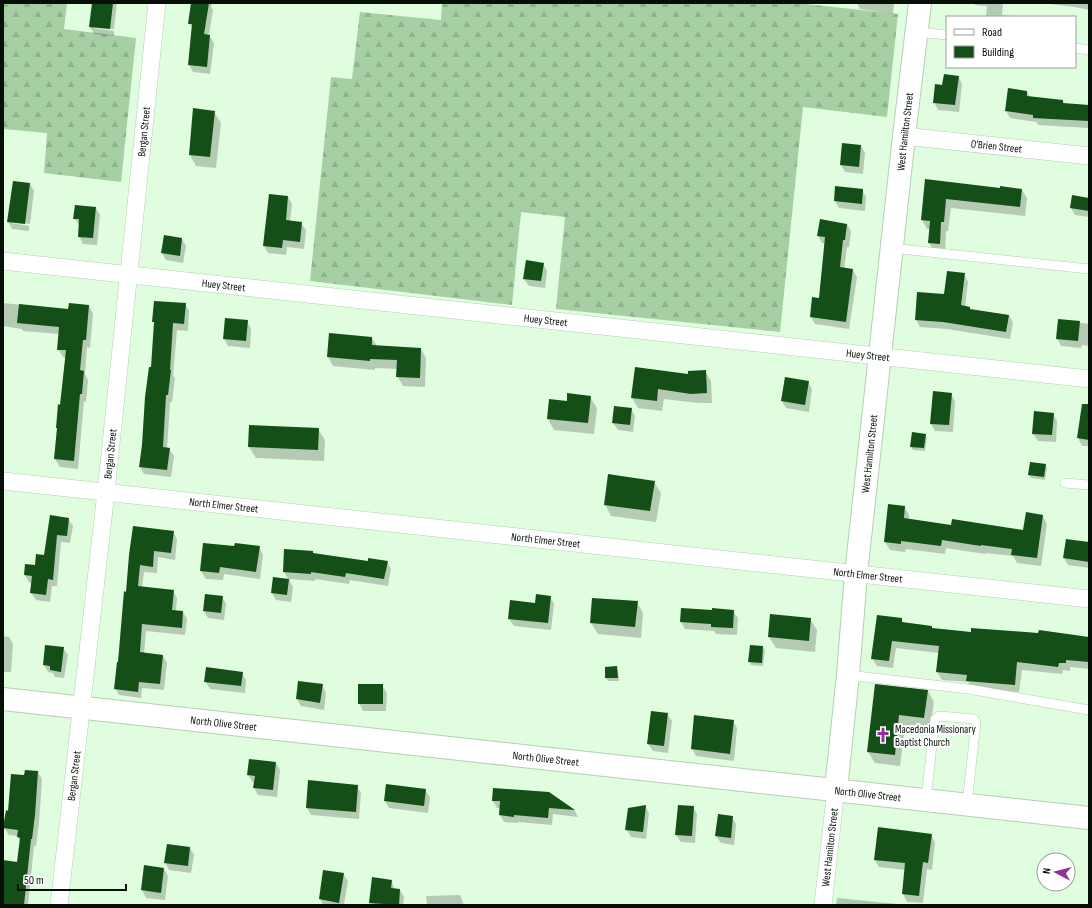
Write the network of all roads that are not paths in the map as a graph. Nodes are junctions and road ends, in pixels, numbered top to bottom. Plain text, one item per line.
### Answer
1 (157, 3) edge
2 (920, 3) edge
3 (917, 32) junction
4 (946, 35) edge
5 (1076, 48) edge
6 (1089, 50) edge
7 (904, 136) junction
8 (1089, 156) edge
9 (891, 248) junction
10 (3, 261) edge
11 (1089, 269) edge
12 (129, 275) junction
13 (879, 356) junction
14 (1089, 379) edge
15 (3, 480) edge
16 (1065, 483) dead end
17 (1089, 486) edge
18 (106, 492) junction
19 (856, 574) junction
20 (1089, 600) edge
21 (848, 675) junction
22 (3, 699) edge
23 (81, 707) junction
24 (1089, 710) edge
25 (836, 789) junction
26 (926, 799) junction
27 (967, 804) junction
28 (1089, 818) edge
29 (59, 905) edge
30 (823, 905) edge

1 - 12 street, Bergan Street
2 - 3 street, West Hamilton Street
3 - 4 lane
3 - 7 street, West Hamilton Street
5 - 6 lane
7 - 8 street, O'Brien Street
7 - 9 street, West Hamilton Street
9 - 11 lane
9 - 13 street, West Hamilton Street
10 - 12 street, Huey Street
12 - 13 street, Huey Street
12 - 18 street, Bergan Street
13 - 14 street, Huey Street
13 - 19 street, West Hamilton Street
15 - 18 street, North Elmer Street
16 - 17 lane
18 - 19 street, North Elmer Street
18 - 23 street, Bergan Street
19 - 20 street, North Elmer Street
19 - 21 street, West Hamilton Street
21 - 24 lane
21 - 25 street, West Hamilton Street
22 - 23 street, North Olive Street
23 - 25 street, North Olive Street
23 - 29 street, Bergan Street
25 - 26 street, North Olive Street
25 - 30 street, West Hamilton Street
26 - 27 street, North Olive Street
26 - 27 lane
27 - 28 street, North Olive Street

